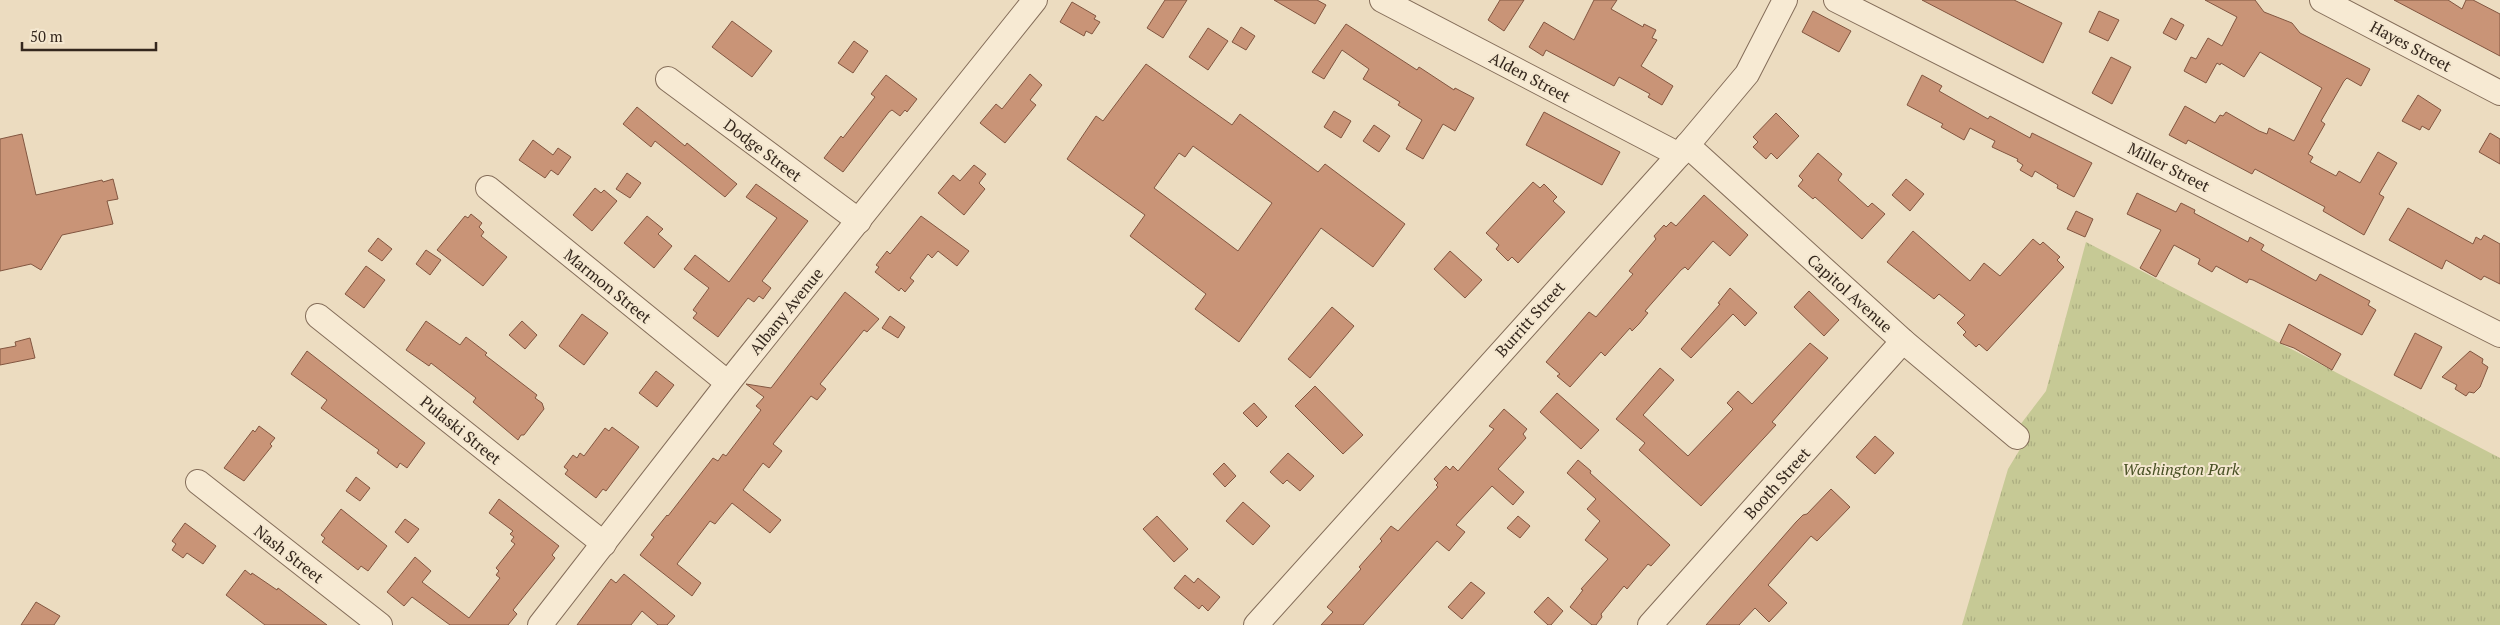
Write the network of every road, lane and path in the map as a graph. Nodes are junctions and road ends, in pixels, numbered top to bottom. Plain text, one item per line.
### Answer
1 (1035, 0) edge
2 (1382, 0) edge
3 (1785, 0) edge
4 (1836, 0) edge
5 (2322, 0) edge
6 (668, 79) dead end
7 (2500, 93) edge
8 (1683, 150) junction
9 (488, 188) dead end
10 (859, 222) junction
11 (318, 316) dead end
12 (2500, 335) edge
13 (1903, 341) junction
14 (728, 383) junction
15 (2017, 437) dead end
16 (198, 482) dead end
17 (604, 544) junction
18 (380, 625) edge
19 (540, 625) edge
20 (1256, 625) edge
21 (1650, 625) edge

1 - 10 street, Albany Avenue
2 - 8 street, Alden Street
3 - 8 street, Burritt Street
4 - 12 street, Miller Street
5 - 7 street, Hayes Street
6 - 10 street, Dodge Street
8 - 13 street, Capitol Avenue
8 - 20 street, Burritt Street
9 - 14 street, Marmon Street
10 - 14 street, Albany Avenue
11 - 17 street, Pulaski Street
13 - 15 street, Capitol Avenue
13 - 21 street, Booth Street
14 - 17 street, Albany Avenue
16 - 18 street, Nash Street
17 - 19 street, Albany Avenue

